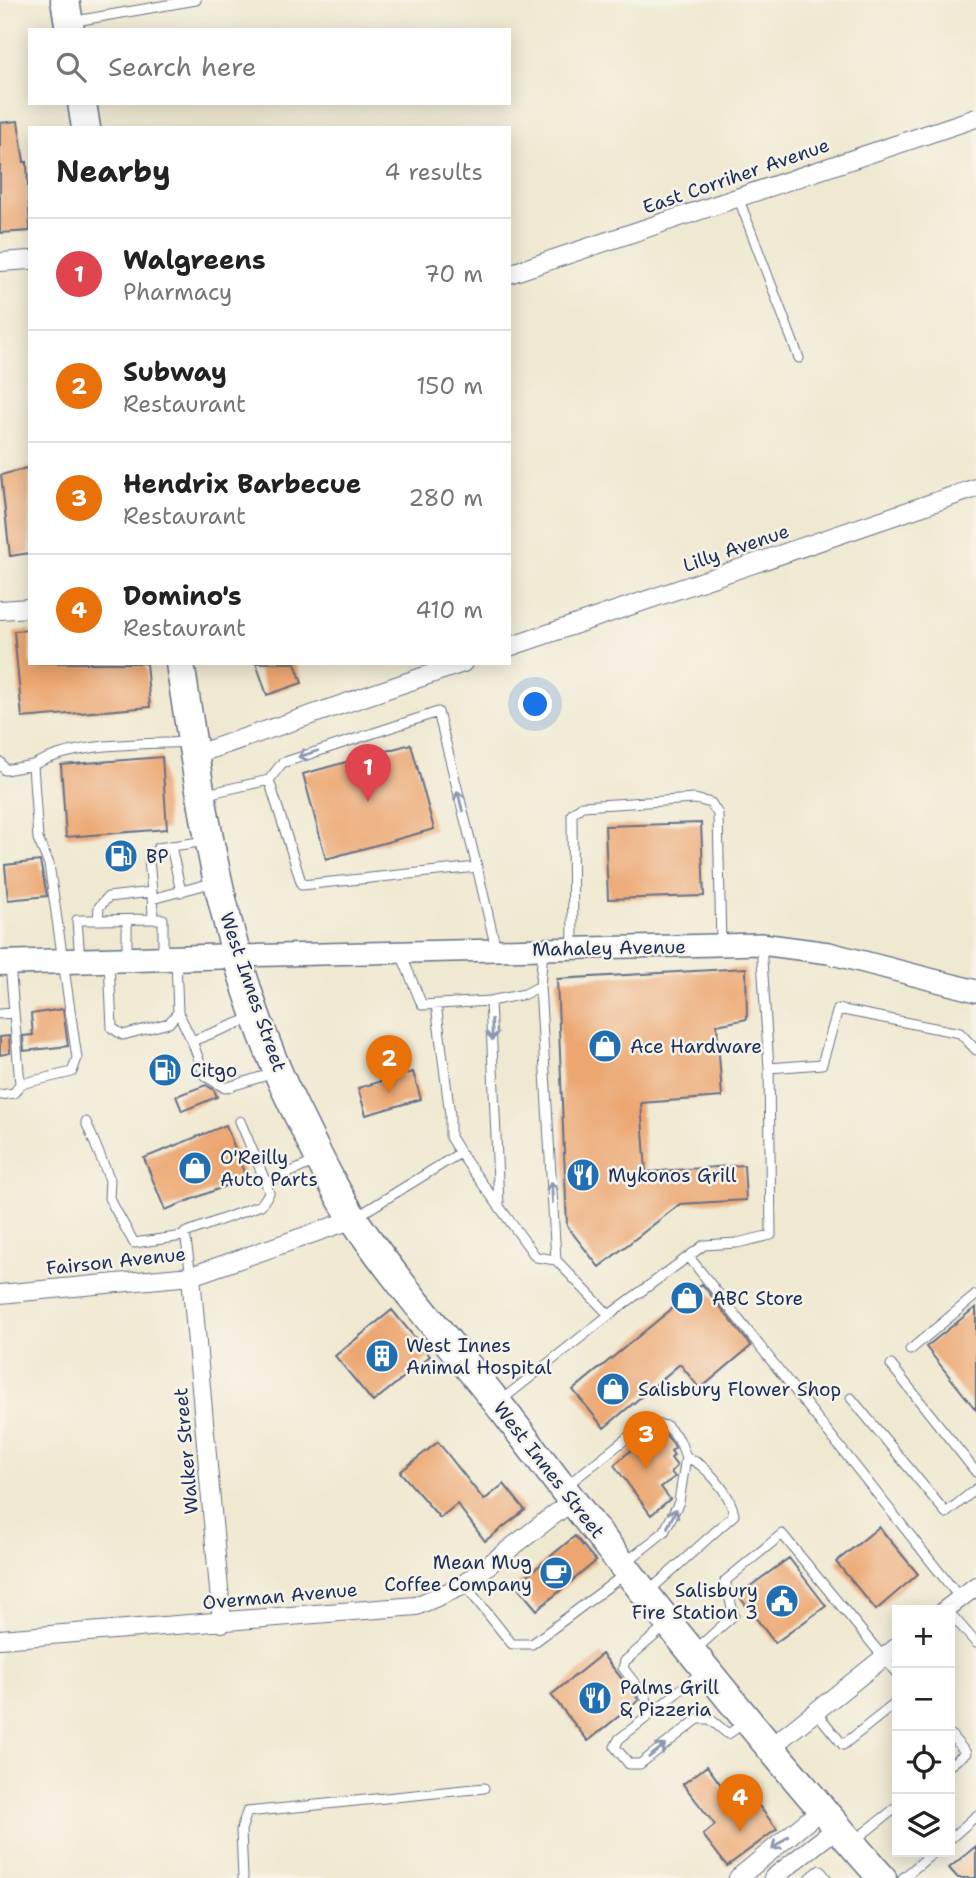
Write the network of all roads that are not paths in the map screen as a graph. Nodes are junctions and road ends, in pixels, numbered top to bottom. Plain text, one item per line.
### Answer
1 (196, 0) edge
2 (68, 17) edge
3 (82, 105) edge
4 (976, 118) edge
5 (86, 126) edge
6 (738, 197) junction
7 (28, 260) edge
8 (0, 262) edge
9 (511, 273) edge
10 (799, 358) dead end
11 (976, 488) edge
12 (28, 608) edge
13 (0, 610) edge
14 (511, 646) edge
15 (180, 665) edge
16 (457, 665) edge
17 (193, 748) junction
18 (0, 762) edge
19 (33, 765) junction
20 (269, 780) junction
21 (201, 795) junction
22 (208, 841) junction
23 (171, 846) junction
24 (477, 867) junction
25 (217, 882) junction
26 (181, 892) junction
27 (152, 895) junction
28 (153, 919) junction
29 (98, 920) junction
30 (127, 921) junction
31 (761, 944) junction
32 (721, 945) junction
33 (573, 949) junction
34 (543, 950) junction
35 (496, 951) junction
36 (400, 953) junction
37 (237, 956) junction
38 (169, 959) junction
39 (118, 960) junction
40 (71, 962) junction
41 (5, 963) edge
42 (540, 986) junction
43 (976, 991) edge
44 (491, 1001) junction
45 (436, 1004) junction
46 (177, 1012) junction
47 (14, 1013) junction
48 (0, 1014) edge
49 (257, 1016) junction
50 (192, 1041) junction
51 (976, 1050) edge
52 (769, 1068) junction
53 (279, 1071) junction
54 (20, 1084) junction
55 (0, 1095) edge
56 (240, 1121) dead end
57 (86, 1122) dead end
58 (460, 1153) junction
59 (322, 1159) junction
60 (267, 1183) junction
61 (499, 1206) junction
62 (354, 1219) junction
63 (183, 1237) junction
64 (689, 1256) junction
65 (556, 1260) junction
66 (191, 1276) junction
67 (0, 1294) edge
68 (976, 1295) edge
69 (609, 1315) junction
70 (909, 1350) dead end
71 (891, 1365) dead end
72 (851, 1398) dead end
73 (497, 1403) junction
74 (687, 1457) junction
75 (976, 1472) edge
76 (976, 1489) edge
77 (567, 1495) junction
78 (626, 1568) junction
79 (464, 1584) junction
80 (976, 1586) edge
81 (646, 1593) junction
82 (948, 1605) edge
83 (954, 1605) edge
84 (955, 1615) edge
85 (670, 1622) junction
86 (222, 1623) junction
87 (0, 1639) edge
88 (976, 1643) edge
89 (890, 1652) edge
90 (700, 1659) junction
91 (892, 1706) edge
92 (816, 1712) junction
93 (651, 1714) junction
94 (749, 1720) junction
95 (955, 1740) edge
96 (771, 1747) junction
97 (955, 1761) edge
98 (484, 1788) dead end
99 (892, 1809) edge
100 (976, 1816) edge
101 (837, 1827) junction
102 (955, 1835) edge
103 (928, 1857) edge
104 (243, 1878) edge
105 (738, 1878) edge
106 (773, 1878) edge
107 (810, 1878) edge
108 (826, 1878) edge
109 (881, 1878) edge
110 (903, 1878) edge

1 - 2 lane
3 - 5 main road
4 - 6 street, East Corriher Avenue
6 - 9 street, East Corriher Avenue
6 - 10 lane
7 - 8 street
11 - 14 street, Lilly Avenue
12 - 13 street
15 - 17 main road, West Innes Street
16 - 17 street
17 - 19 lane
17 - 21 main road, West Innes Street
18 - 19 lane
19 - 40 lane
20 - 21 lane
20 - 24 lane
24 -> 20 lane
21 - 22 main road, West Innes Street
22 - 23 lane
22 - 25 main road, West Innes Street
23 - 26 lane
23 - 27 lane
24 - 35 lane
25 - 26 lane
25 - 37 main road, West Innes Street
26 - 27 lane
27 - 28 lane
27 - 29 lane
28 - 30 lane
28 - 38 lane
29 - 30 lane
29 - 40 lane
30 - 39 lane
31 - 32 street, Mahaley Avenue
31 - 43 street, Mahaley Avenue
31 - 52 lane
32 - 33 street, Mahaley Avenue
32 - 33 lane
33 - 34 street, Mahaley Avenue
34 - 35 street, Mahaley Avenue
34 - 42 lane
35 - 36 street, Mahaley Avenue
36 - 37 street, Mahaley Avenue
36 - 45 lane
37 - 38 main road
37 - 49 main road, West Innes Street
38 - 39 main road
38 - 46 lane
39 - 40 main road
39 - 46 lane
40 - 41 main road
40 - 54 lane
41 - 47 lane
42 - 44 lane
65 -> 42 lane
44 - 45 lane
44 -> 61 lane
45 - 58 lane
46 - 50 lane
47 - 48 lane
47 - 54 lane
49 - 50 lane
49 - 53 main road, West Innes Street
50 - 53 lane
51 - 52 lane
52 - 64 lane
53 - 59 main road, West Innes Street
54 - 55 lane
56 - 60 lane
57 - 63 lane
58 - 61 lane
58 - 62 lane
59 - 60 lane
59 - 62 main road, West Innes Street
60 - 63 lane
61 - 65 lane
62 - 66 street, Fairson Avenue
62 - 73 main road, West Innes Street
63 - 66 lane
64 - 69 lane
64 - 82 lane
65 - 69 lane
66 - 67 street, Fairson Avenue
66 - 86 street, Walker Street
68 - 70 lane
69 - 73 lane
71 - 75 lane
72 - 76 lane
73 - 77 main road, West Innes Street
74 - 77 lane
78 -> 74 lane
74 - 81 lane
77 - 78 main road, West Innes Street
77 - 79 street, Overman Avenue
78 - 79 lane
78 - 81 main road, West Innes Street
79 - 86 street, Overman Avenue
80 - 83 street
81 - 85 main road, West Innes Street
84 - 88 lane
85 - 90 main road, West Innes Street
85 - 93 lane
86 - 87 street, Overman Avenue
89 - 90 lane
89 - 92 street
90 - 93 lane
90 - 94 main road, West Innes Street
91 - 92 lane
92 - 96 street
93 -> 94 lane
94 - 96 main road, West Innes Street
95 - 97 lane
96 - 101 main road, West Innes Street
98 - 104 lane
99 - 101 lane
100 - 102 lane
101 -> 105 street
101 - 106 street
101 - 109 main road, West Innes Street
103 - 110 lane
107 - 108 lane

